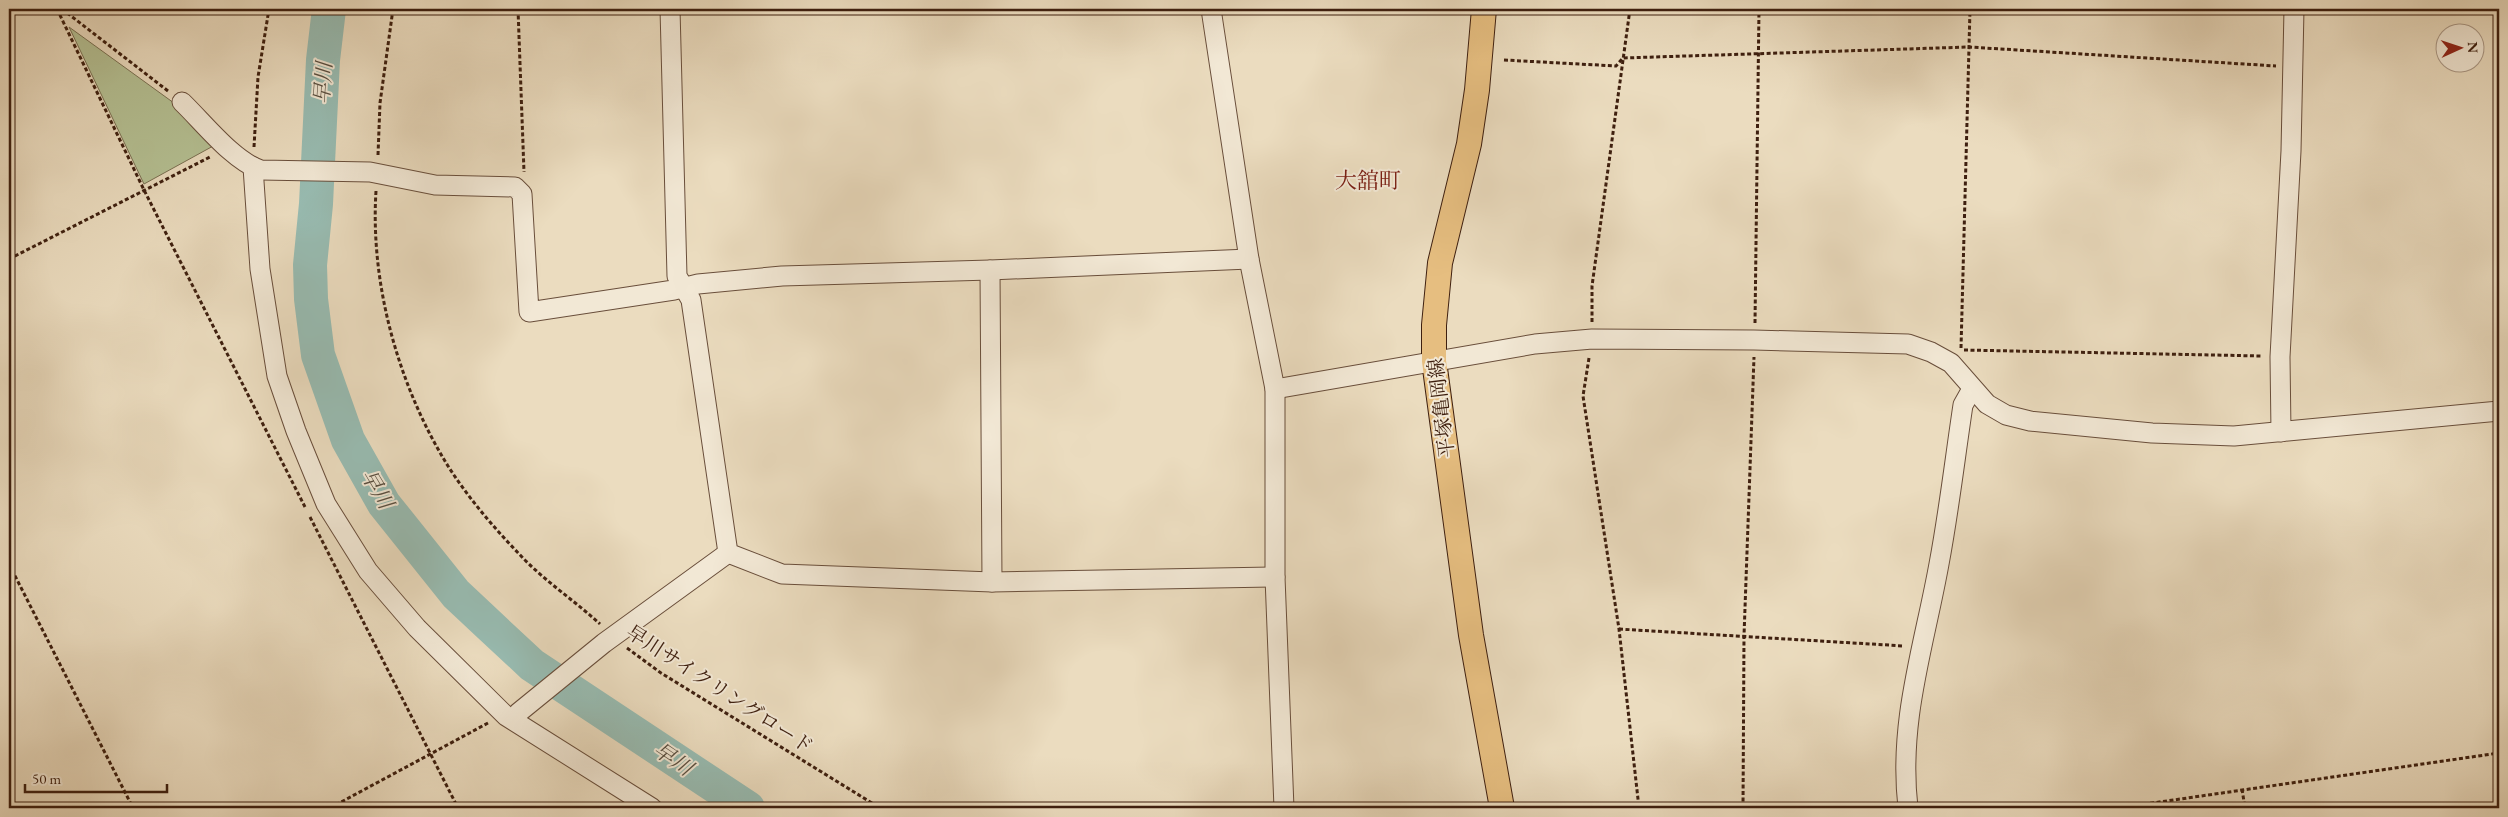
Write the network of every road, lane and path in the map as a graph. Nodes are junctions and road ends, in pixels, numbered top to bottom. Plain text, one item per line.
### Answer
1 (57, 9) edge
2 (62, 9) edge
3 (269, 9) edge
4 (393, 9) edge
5 (518, 9) edge
6 (670, 9) edge
7 (1211, 9) edge
8 (1484, 9) edge
9 (1630, 9) edge
10 (1759, 9) edge
11 (1970, 9) edge
12 (2294, 9) edge
13 (1969, 48) junction
14 (1759, 54) junction
15 (1623, 58) junction
16 (1504, 60) dead end
17 (2293, 67) junction
18 (182, 102) joint
19 (232, 152) junction
20 (257, 169) junction
21 (374, 173) junction
22 (144, 190) junction
23 (522, 194) junction
24 (9, 259) edge
25 (1249, 259) junction
26 (990, 270) junction
27 (684, 287) junction
28 (1592, 339) junction
29 (1754, 340) junction
30 (1956, 356) junction
31 (2280, 357) junction
32 (1434, 361) junction
33 (1275, 389) junction
34 (1972, 389) junction
35 (2499, 411) edge
36 (2281, 432) junction
37 (728, 553) junction
38 (9, 564) edge
39 (1275, 577) junction
40 (992, 582) junction
41 (1619, 629) junction
42 (1744, 636) junction
43 (608, 640) junction
44 (1922, 648) junction
45 (512, 714) junction
46 (430, 753) junction
47 (2499, 753) edge
48 (2242, 789) junction
49 (133, 808) edge
50 (330, 808) edge
51 (458, 808) edge
52 (652, 808) edge
53 (880, 808) edge
54 (1284, 808) edge
55 (1502, 808) edge
56 (1639, 808) edge
57 (1743, 808) edge
58 (1908, 808) edge
59 (2118, 808) edge
60 (2245, 808) edge

1 - 22 path
2 - 18 path
3 - 20 path
4 - 21 path, 早川サイクリングロード
5 - 23 path
6 - 27 street
7 - 25 street
8 - 32 main road, 平塚亀岡線
9 - 15 path
10 - 14 path
11 - 13 path
12 - 17 street
13 - 14 path
13 - 17 path
13 - 30 path
14 - 15 path
14 - 29 path
15 - 16 path
15 - 28 path
17 - 31 street
18 - 19 street
19 - 20 street
19 - 22 path
20 - 21 street
20 - 45 street
21 - 23 street
21 - 43 path, 早川サイクリングロード
22 - 24 path
22 - 46 path
23 - 27 street
25 - 26 street
25 - 33 street
26 - 27 street
26 - 40 street
27 - 37 street
28 - 29 street
28 - 32 street
28 - 41 path
29 - 30 street
29 - 42 path
30 - 31 path
30 - 34 street
31 - 36 street
32 - 33 street
32 - 55 main road, 平塚亀岡線
33 - 39 street
34 - 36 street
34 - 44 street
35 - 36 street
37 - 40 street
37 - 43 street
38 - 49 path
39 - 40 street
39 - 54 street
41 - 42 path
41 - 56 path
42 - 44 path
42 - 57 path
43 - 45 street
43 - 53 path, 早川サイクリングロード
44 - 58 street
45 - 46 path
45 - 52 street
46 - 50 path
46 - 51 path
47 - 48 path
48 - 59 path
48 - 60 path

